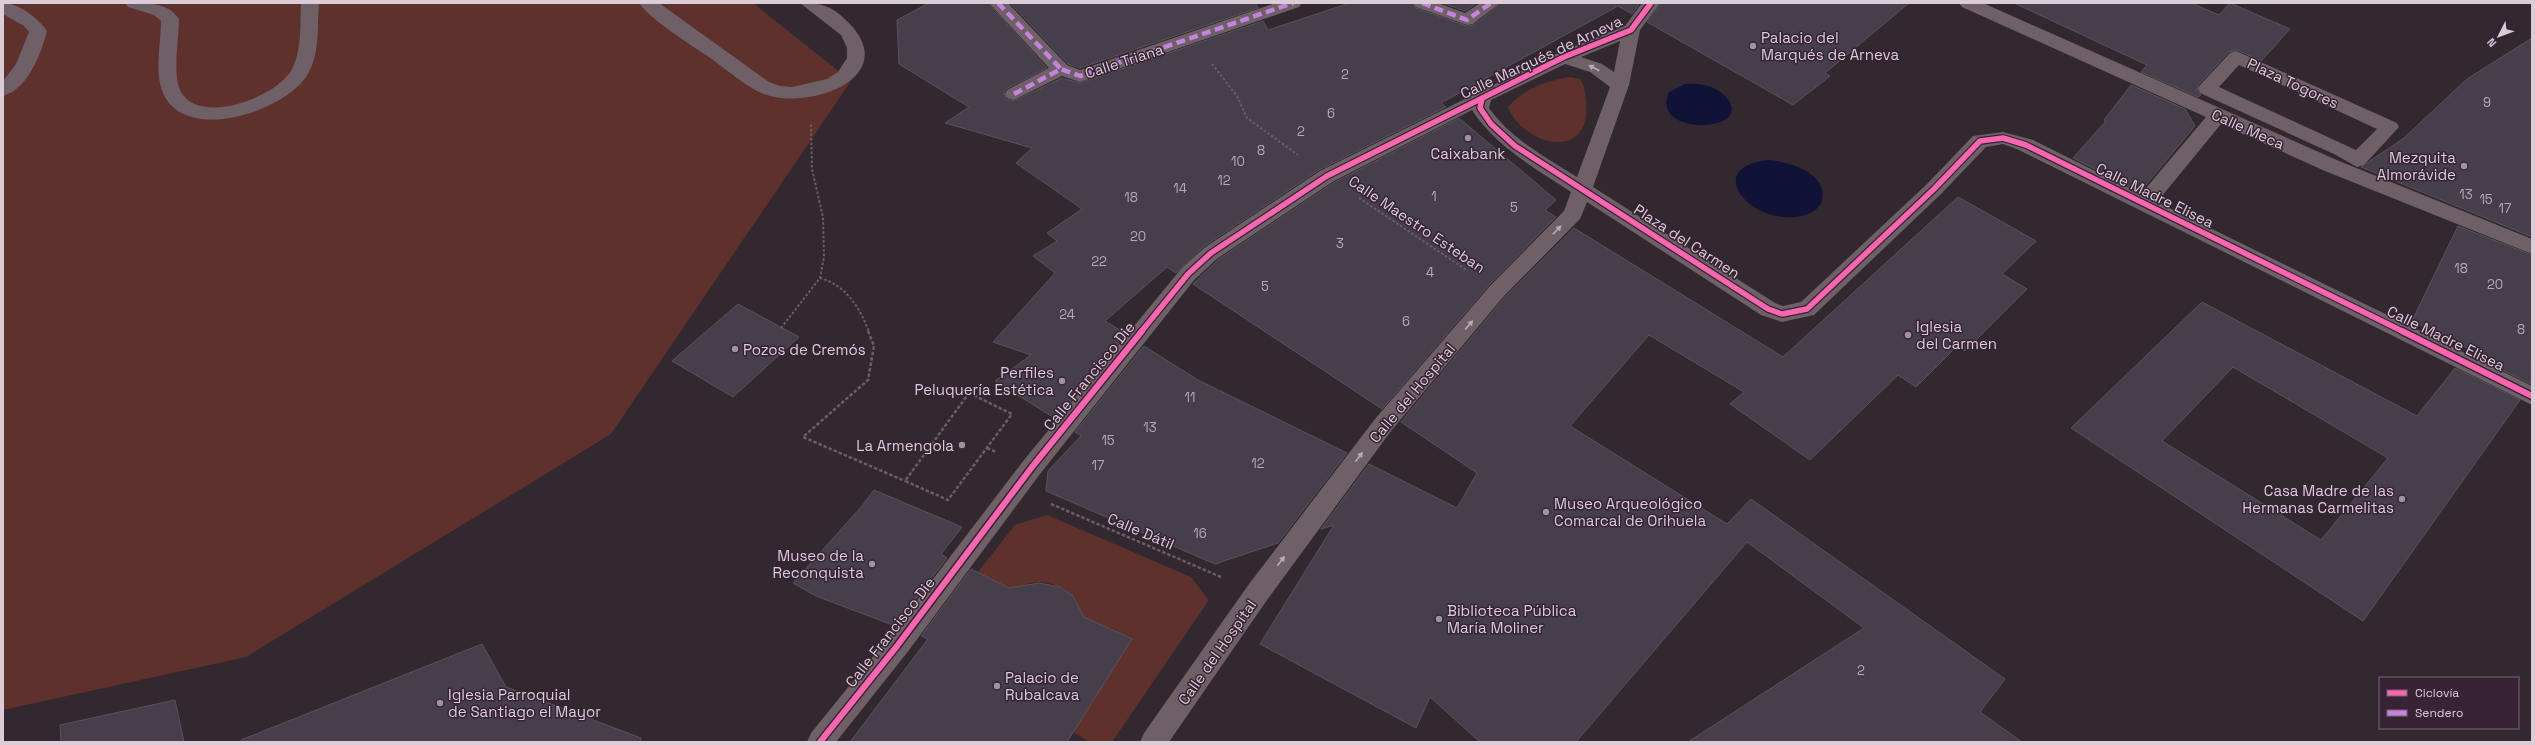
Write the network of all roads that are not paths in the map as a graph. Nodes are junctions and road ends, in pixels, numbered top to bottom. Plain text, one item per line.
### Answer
1 (134, 3) edge
2 (310, 3) edge
3 (648, 3) edge
4 (809, 3) edge
5 (998, 3) edge
6 (1293, 3) edge
7 (1422, 3) edge
8 (1491, 3) edge
9 (1651, 3) edge
10 (1968, 3) edge
11 (3, 7) edge
12 (1631, 30) junction
13 (1564, 57) junction
14 (1061, 69) junction
15 (1620, 85) junction
16 (3, 90) edge
17 (1014, 94) dead end
18 (1482, 99) junction
19 (1454, 112) joint
20 (2217, 116) junction
21 (2357, 160) joint
22 (1584, 182) junction
23 (2144, 204) junction
24 (2532, 247) edge
25 (1807, 309) joint
26 (2532, 396) edge
27 (820, 742) edge
28 (1153, 742) edge

1 - 2 street
3 - 4 street
5 - 14 street
6 - 14 street, Calle Triana
7 - 8 street
9 - 12 street, Calle Marqués de Arneva
10 - 20 street, Calle Meca
11 - 16 street
12 - 13 street, Calle Marqués de Arneva
12 - 15 street, Calle del Hospital
15 -> 13 street
13 - 18 street, Calle Marqués de Arneva
14 - 17 street, Calle Triana
15 - 22 street, Calle del Hospital
18 - 19 street, Calle Marqués de Arneva
18 - 22 street
19 - 27 street, Calle Francisco Die
20 - 23 street
20 - 24 street, Calle Meca
21 - 21 street, Plaza Togores
22 - 25 street, Plaza del Carmen
28 -> 22 street, Calle del Hospital
23 - 25 street, Calle Madre Elisea
23 - 26 street, Calle Madre Elisea

